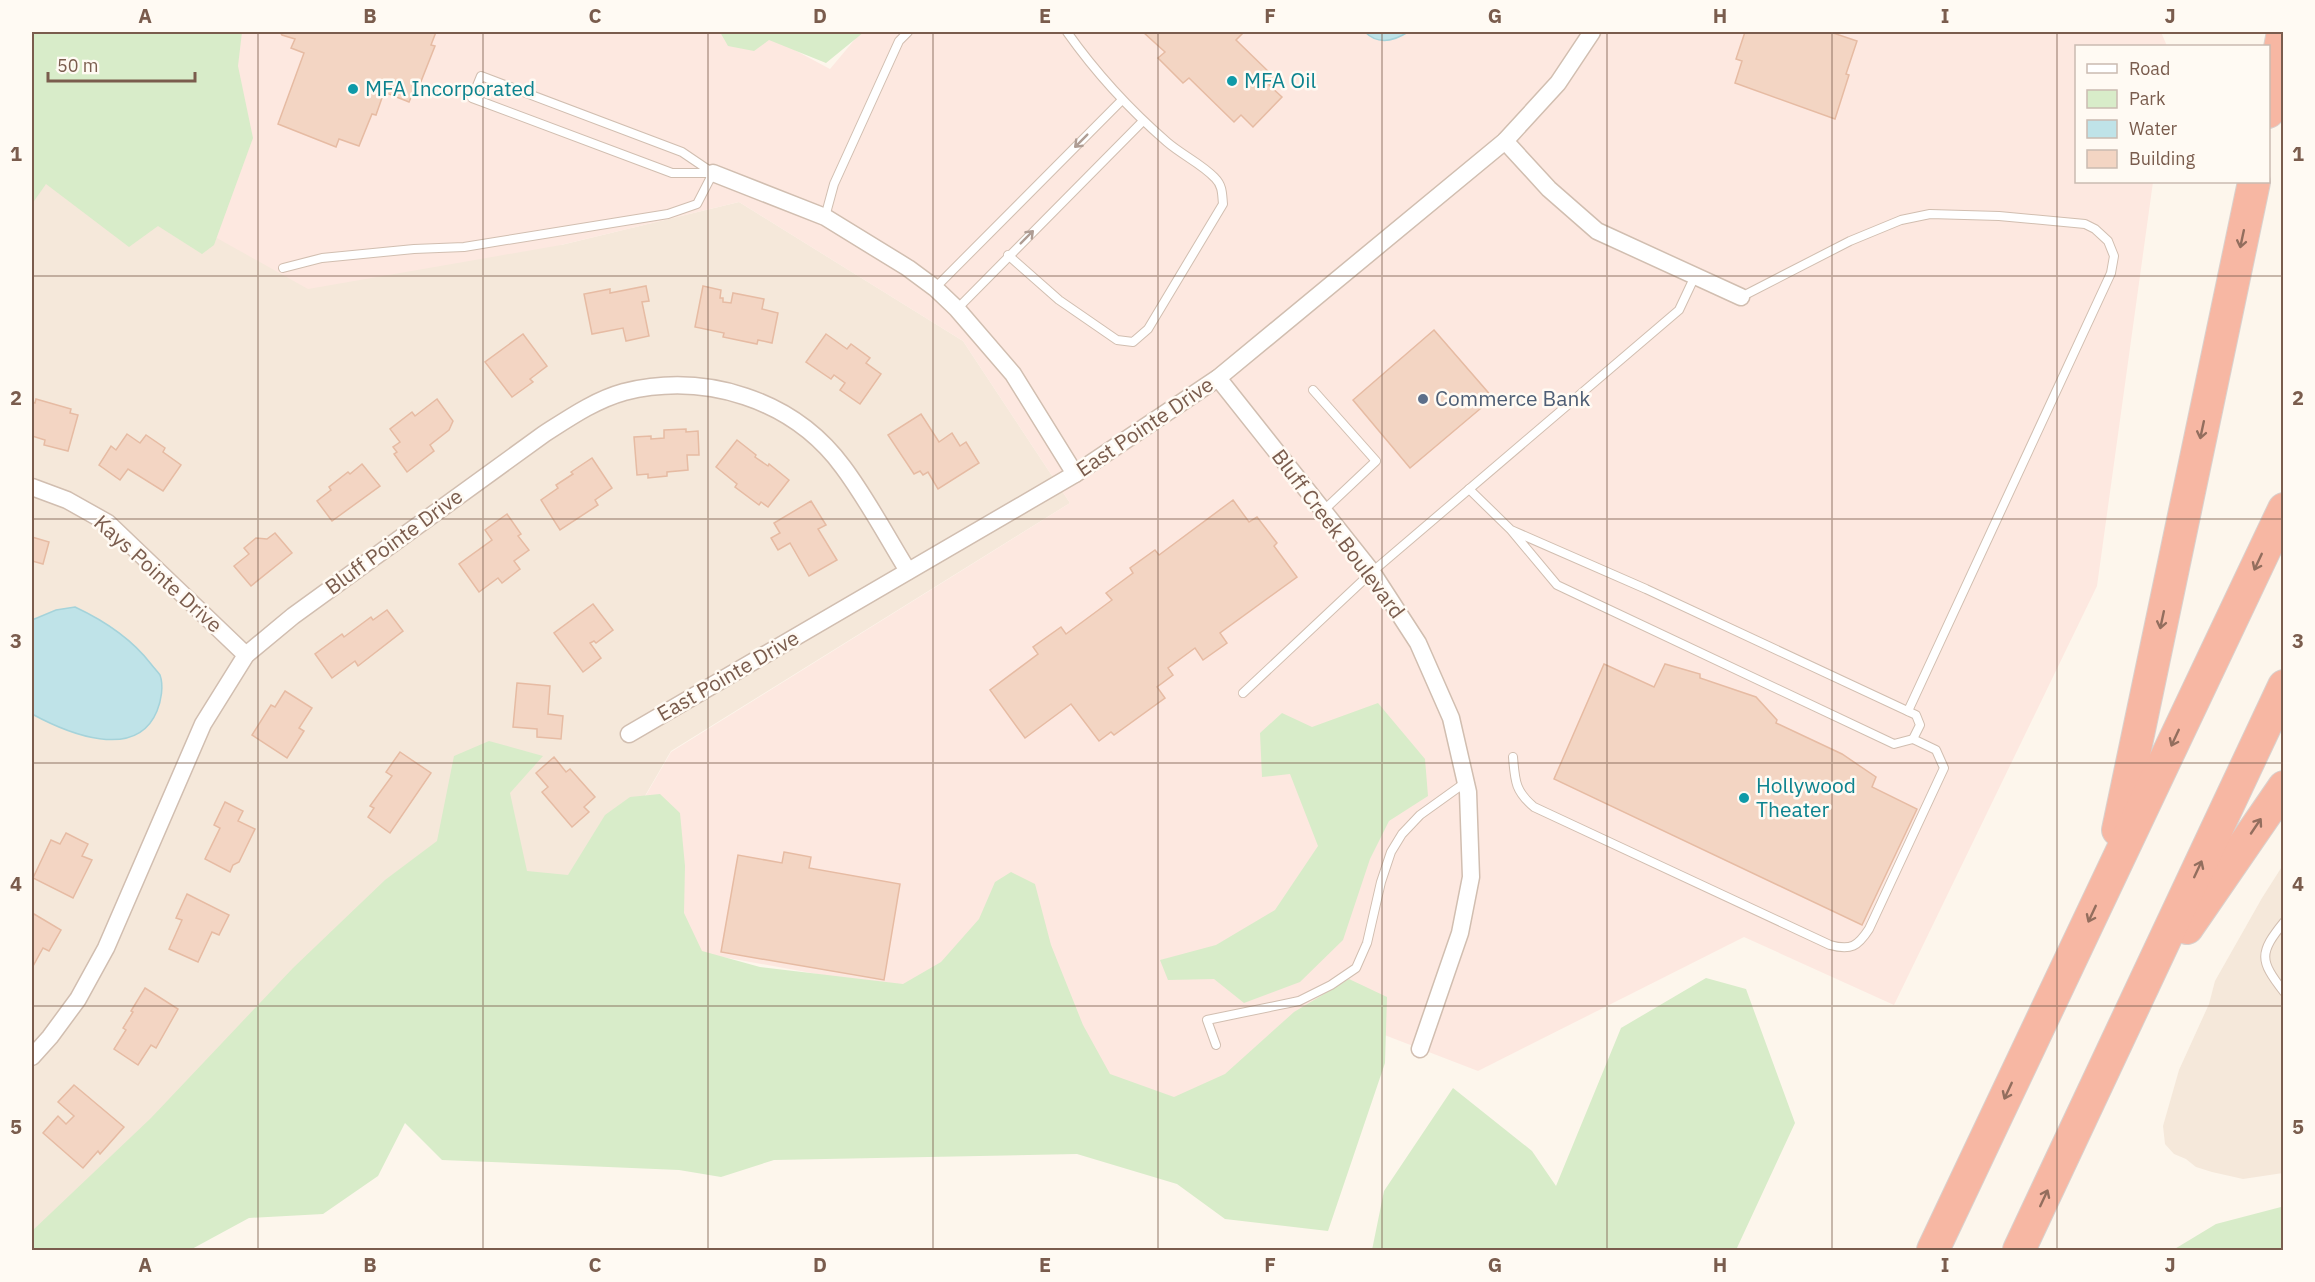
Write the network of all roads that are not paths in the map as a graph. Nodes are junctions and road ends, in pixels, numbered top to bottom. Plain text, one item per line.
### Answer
1 (908, 32) edge
2 (1067, 32) edge
3 (1592, 32) edge
4 (2283, 32) edge
5 (1122, 100) junction
6 (2270, 101) edge
7 (1143, 121) junction
8 (1505, 141) junction
9 (713, 173) junction
10 (2254, 183) edge
11 (825, 217) junction
12 (1008, 255) junction
13 (283, 268) dead end
14 (1695, 276) junction
15 (935, 288) junction
16 (1741, 297) joint
17 (957, 309) junction
18 (1218, 378) junction
19 (1313, 390) dead end
20 (1075, 474) junction
21 (32, 487) edge
22 (1469, 489) junction
23 (2283, 509) edge
24 (1323, 511) junction
25 (1511, 530) junction
26 (908, 571) junction
27 (1372, 572) junction
28 (246, 655) junction
29 (2283, 686) edge
30 (1243, 693) dead end
31 (1908, 711) junction
32 (628, 734) dead end
33 (1913, 739) junction
34 (1513, 757) dead end
35 (1466, 782) junction
36 (2283, 787) edge
37 (2107, 881) junction
38 (2283, 922) edge
39 (2283, 992) edge
40 (2130, 1014) junction
41 (1216, 1045) dead end
42 (1420, 1049) dead end
43 (32, 1057) edge
44 (1933, 1251) edge
45 (2019, 1251) edge

1 - 11 lane
2 - 5 lane
3 - 8 street, East Pointe Drive
4 - 6 highway
5 - 7 lane
5 -> 15 lane
12 -> 7 lane
7 - 12 lane
8 - 14 street
8 - 18 street, East Pointe Drive
9 - 9 lane
9 - 11 street
9 - 13 lane
10 -> 37 highway
11 - 15 street
12 - 17 lane
14 - 16 street
14 - 22 lane
15 - 17 street
16 - 31 lane
17 - 20 street
18 - 20 street, East Pointe Drive
18 - 24 street, Bluff Creek Boulevard
19 - 24 lane
20 - 26 street, East Pointe Drive
21 - 28 street, Kays Pointe Drive
22 - 25 lane
22 - 27 lane
23 -> 37 highway
24 - 27 street, Bluff Creek Boulevard
25 - 31 lane
25 - 33 lane
26 - 28 street, Bluff Pointe Drive
26 - 32 street, East Pointe Drive
27 - 30 lane
27 - 35 street, Bluff Creek Boulevard
28 - 43 street, Bluff Pointe Drive
40 -> 29 highway
31 - 33 lane
33 - 34 lane
35 - 41 lane
35 - 42 street, Bluff Creek Boulevard
40 -> 36 highway
37 -> 44 highway
38 - 39 lane
45 -> 40 highway

